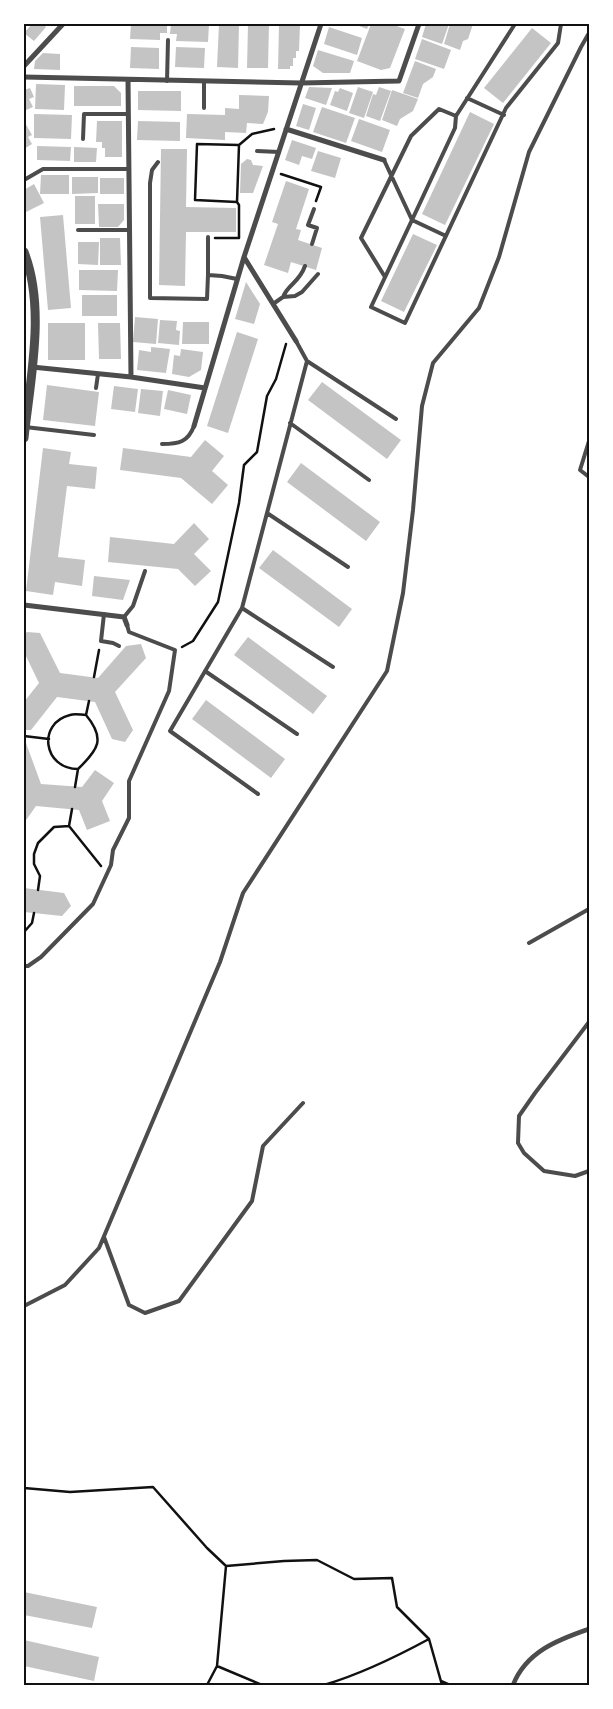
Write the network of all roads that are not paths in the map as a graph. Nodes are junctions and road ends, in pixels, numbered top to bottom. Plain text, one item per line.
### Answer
1 (63, 24) edge
2 (321, 24) edge
3 (419, 24) edge
4 (515, 24) edge
5 (561, 24) edge
6 (589, 33) edge
7 (168, 40) dead end
8 (24, 66) edge
9 (24, 77) edge
10 (128, 80) junction
11 (167, 81) junction
12 (204, 81) junction
13 (301, 83) junction
14 (468, 98) junction
15 (204, 108) dead end
16 (128, 114) junction
17 (504, 115) junction
18 (456, 116) junction
19 (286, 129) junction
20 (83, 139) dead end
21 (256, 151) dead end
22 (279, 152) junction
23 (384, 160) joint
24 (158, 162) dead end
25 (129, 169) junction
26 (391, 175) junction
27 (24, 180) edge
28 (314, 209) road end
29 (412, 220) junction
30 (78, 230) dead end
31 (130, 230) junction
32 (446, 236) junction
33 (208, 238) road end
34 (312, 244) dead end
35 (24, 252) edge
36 (244, 258) junction
37 (305, 266) dead end
38 (318, 274) dead end
39 (208, 275) junction
40 (385, 277) junction
41 (238, 279) junction
42 (283, 298) junction
43 (273, 304) junction
44 (296, 341) joint
45 (307, 361) junction
46 (32, 367) junction
47 (98, 374) junction
48 (131, 377) junction
49 (96, 388) dead end
50 (205, 388) junction
51 (396, 419) dead end
52 (290, 423) junction
53 (194, 426) joint
54 (25, 427) junction
55 (94, 435) dead end
56 (24, 438) edge
57 (589, 441) edge
58 (162, 444) dead end
59 (589, 476) edge
60 (368, 480) dead end
61 (267, 513) junction
62 (348, 567) dead end
63 (145, 571) dead end
64 (24, 605) edge
65 (242, 608) junction
66 (104, 614) junction
67 (124, 617) junction
68 (127, 625) joint
69 (119, 646) dead end
70 (332, 667) dead end
71 (205, 671) junction
72 (297, 734) dead end
73 (258, 794) dead end
74 (589, 908) edge
75 (529, 943) dead end
76 (24, 966) edge
77 (589, 1022) edge
78 (303, 1103) dead end
79 (589, 1170) edge
80 (104, 1237) junction
81 (24, 1306) edge
82 (589, 1629) edge
83 (512, 1685) edge

1 - 8 street
2 - 13 street
3 - 13 street
4 - 14 lane
5 - 17 lane
6 - 80 lane
7 - 11 lane
9 - 10 street
10 - 11 street
10 - 16 street
11 - 12 street
12 - 13 street
12 - 15 lane
13 - 19 street
14 - 17 lane
14 - 18 lane
16 - 20 lane
16 - 25 street
17 - 32 lane
18 - 26 lane
18 - 29 lane
19 - 22 street
19 - 23 street
21 - 22 lane
22 - 36 street
23 - 26 lane
24 - 39 lane
25 - 27 lane
25 - 31 street
26 - 29 lane
26 - 40 lane
28 - 34 lane
29 - 32 lane
29 - 40 lane
30 - 31 lane
31 - 48 street
32 - 40 lane
33 - 39 lane
35 - 46 street
36 - 41 street
36 - 43 street
37 - 42 lane
38 - 42 lane
39 - 41 lane
41 - 50 street
42 - 43 lane
43 - 44 street
44 - 45 lane
45 - 51 lane
45 - 52 lane
46 - 47 street
46 - 54 street
47 - 48 street
47 - 49 lane
48 - 50 street
50 - 53 street
52 - 60 lane
52 - 61 lane
53 - 58 lane
54 - 55 lane
54 - 56 street
57 - 59 lane
61 - 62 lane
61 - 65 lane
63 - 67 lane
64 - 66 street
65 - 70 lane
65 - 71 lane
66 - 67 street
66 - 69 lane
67 - 68 street
68 - 76 lane
71 - 72 lane
71 - 73 lane
74 - 75 lane
77 - 79 lane
78 - 80 lane
80 - 81 lane
82 - 83 street

